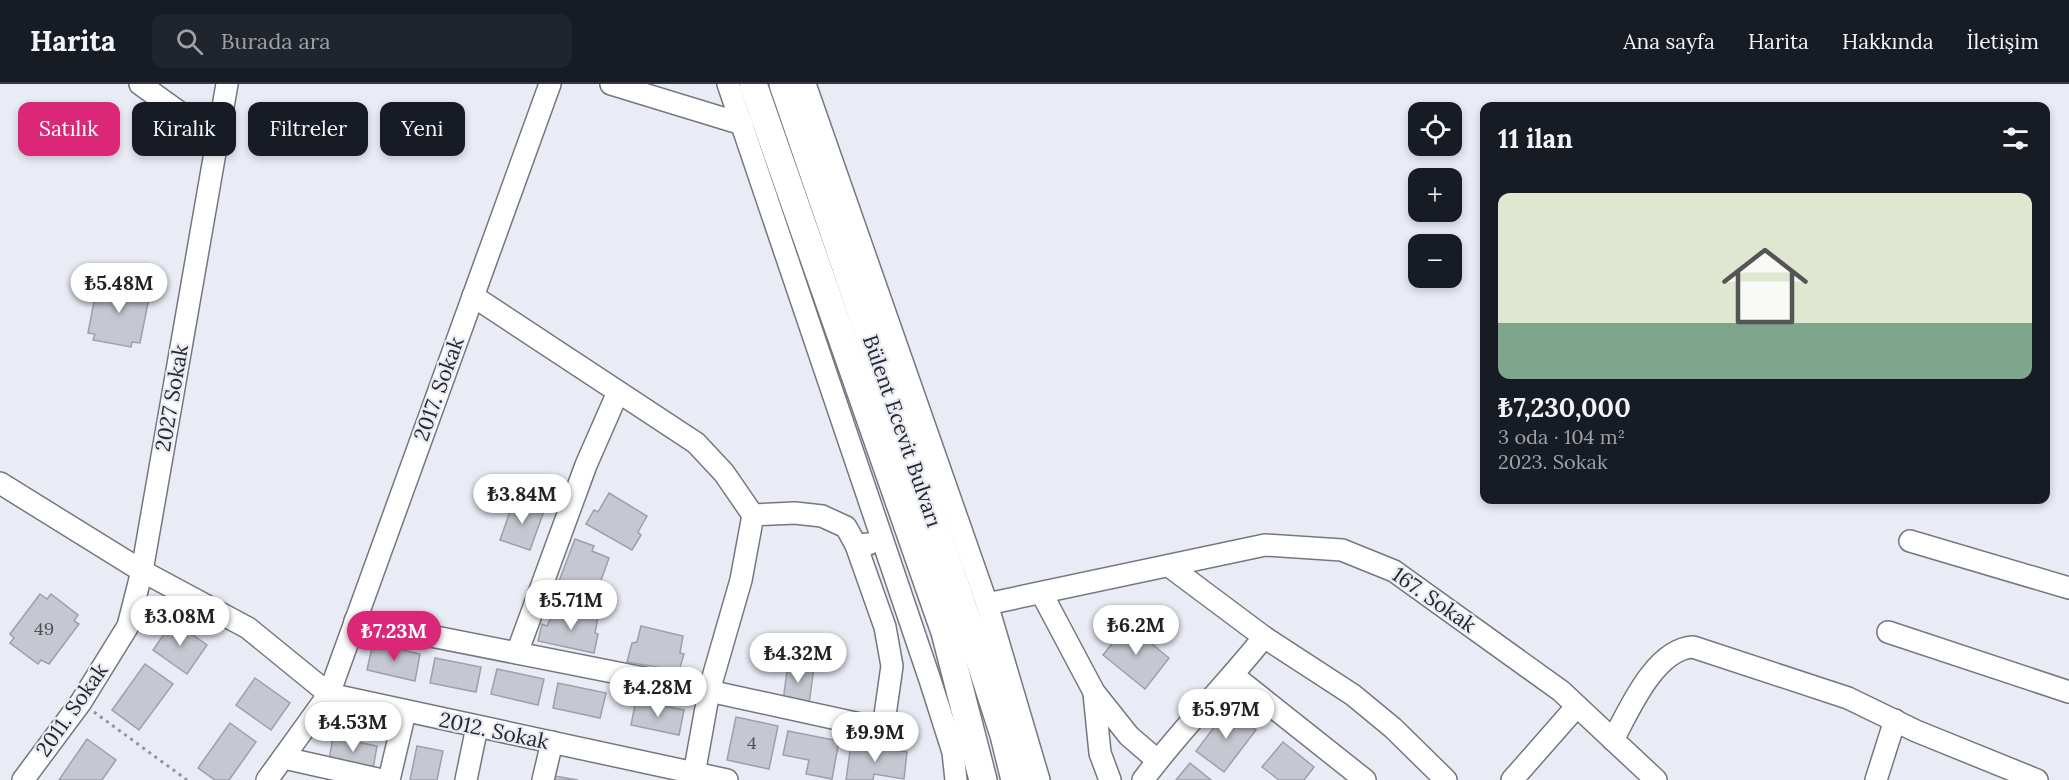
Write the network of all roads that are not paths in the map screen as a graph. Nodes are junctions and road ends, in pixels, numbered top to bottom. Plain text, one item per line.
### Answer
1 (140, 84) edge
2 (227, 84) edge
3 (550, 84) edge
4 (611, 84) edge
5 (728, 84) edge
6 (753, 84) edge
7 (783, 84) edge
8 (806, 84) edge
9 (165, 102) edge
10 (224, 102) edge
11 (742, 124) junction
12 (215, 156) edge
13 (473, 296) junction
14 (618, 392) junction
15 (0, 483) edge
16 (753, 515) junction
17 (1910, 541) dead end
18 (885, 543) junction
19 (855, 545) junction
20 (1169, 566) junction
21 (142, 571) junction
22 (2069, 588) edge
23 (1042, 594) junction
24 (987, 604) junction
25 (355, 621) junction
26 (1888, 632) dead end
27 (1264, 637) junction
28 (516, 653) junction
29 (1234, 676) junction
30 (709, 691) junction
31 (1094, 692) junction
32 (2069, 692) edge
33 (329, 694) junction
34 (1577, 706) junction
35 (405, 712) junction
36 (1895, 720) junction
37 (477, 727) junction
38 (1613, 740) junction
39 (552, 742) junction
40 (284, 758) junction
41 (1157, 760) junction
42 (1341, 773) edge
43 (694, 776) edge
44 (23, 780) edge
45 (267, 780) edge
46 (382, 780) edge
47 (389, 780) edge
48 (466, 780) edge
49 (543, 780) edge
50 (727, 780) edge
51 (956, 780) edge
52 (983, 780) edge
53 (1015, 780) edge
54 (1039, 780) edge
55 (1110, 780) edge
56 (1143, 780) edge
57 (1365, 780) edge
58 (1446, 780) edge
59 (1512, 780) edge
60 (1656, 780) edge
61 (1876, 780) edge
62 (2037, 780) edge

1 - 9 street
2 - 10 street, 2027 Sokak
3 - 13 street, 2017. Sokak
4 - 11 street
5 - 11 street
6 - 52 main road, Bülent Ecevit Bulvarı
7 - 53 main road, Bülent Ecevit Bulvarı
8 - 24 street
11 - 18 street
12 - 21 street, 2027 Sokak
13 - 14 street
13 - 25 street, 2017. Sokak
14 - 16 street
14 - 28 street
15 - 21 street, 2012. Sokak
16 - 19 street
16 - 30 street
17 - 22 street
18 - 19 street
18 - 51 street
19 - 30 street
20 - 23 street, 167. Sokak
20 - 27 street
20 - 34 street, 167. Sokak
21 - 33 street, 2012. Sokak
21 - 44 street, 2011. Sokak
23 - 24 street, 167. Sokak
23 - 31 street
24 - 54 street
25 - 28 street
25 - 33 street, 2017. Sokak
26 - 32 street
27 - 29 street
27 - 58 street
28 - 30 street
29 - 41 street
29 - 42 street
30 - 43 street
31 - 41 street
31 - 55 street
33 - 35 street, 2012. Sokak
33 - 40 street, 2017. Sokak
34 - 38 street, 167. Sokak
34 - 59 street
35 - 37 street, 2012. Sokak
35 - 47 street
36 - 38 street
36 - 61 street
36 - 62 street
37 - 39 street, 2012. Sokak
37 - 48 street
38 - 60 street, 167. Sokak
39 - 43 street, 2012. Sokak
39 - 49 street
40 - 45 street, 2017. Sokak
40 - 46 street
41 - 56 street
42 - 57 street
43 - 50 street, 2012. Sokak

